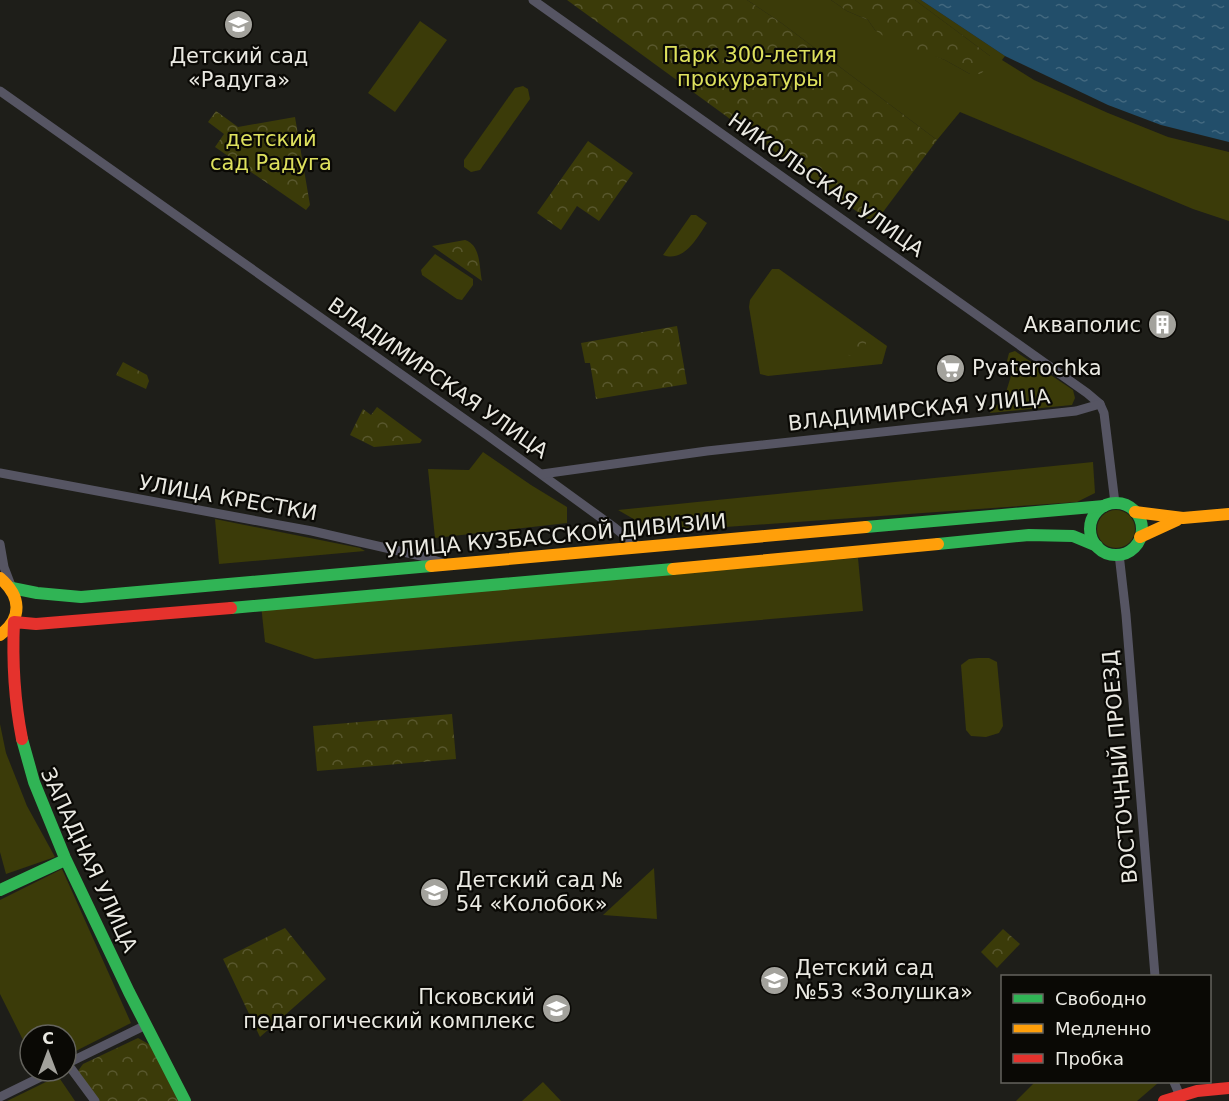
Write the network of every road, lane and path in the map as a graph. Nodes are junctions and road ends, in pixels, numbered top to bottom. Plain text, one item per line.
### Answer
1 (533, 0) edge
2 (0, 92) edge
3 (1100, 404) junction
4 (0, 473) edge
5 (542, 474) junction
6 (1110, 505) junction
7 (1135, 512) junction
8 (1229, 514) edge
9 (1184, 518) junction
10 (1140, 537) junction
11 (0, 544) edge
12 (1097, 546) junction
13 (640, 548) junction
14 (1119, 554) junction
15 (448, 564) junction
16 (0, 579) edge
17 (12, 588) junction
18 (14, 622) junction
19 (0, 635) edge
20 (65, 861) junction
21 (0, 890) edge
22 (1155, 975) edge
23 (146, 1025) junction
24 (78, 1058) edge
25 (78, 1079) edge
26 (29, 1083) edge
27 (1174, 1083) edge
28 (1229, 1088) edge
29 (1180, 1095) junction
30 (0, 1097) edge
31 (95, 1101) edge
32 (185, 1101) edge
33 (1164, 1101) edge

1 - 3 street, НИКОЛЬСКАЯ УЛИЦА
2 - 5 street, ВЛАДИМИРСКАЯ УЛИЦА
3 - 5 street, ВЛАДИМИРСКАЯ УЛИЦА
3 - 6 street
4 - 15 street, УЛИЦА КРЕСТКИ
5 - 13 street
6 - 7 street, УЛИЦА КУЗБАССКОЙ ДИВИЗИИ
6 - 12 street
6 - 13 street, УЛИЦА КУЗБАССКОЙ ДИВИЗИИ
7 - 9 street, УЛИЦА КУЗБАССКОЙ ДИВИЗИИ
7 - 10 street
8 - 9 street, УЛИЦА КУЗБАССКОЙ ДИВИЗИИ
9 - 10 street, УЛИЦА КУЗБАССКОЙ ДИВИЗИИ
10 - 14 street, УЛИЦА КУЗБАССКОЙ ДИВИЗИИ
11 - 17 street
12 - 14 street, УЛИЦА КУЗБАССКОЙ ДИВИЗИИ
12 - 18 street, УЛИЦА КУЗБАССКОЙ ДИВИЗИИ
13 - 15 street, УЛИЦА КУЗБАССКОЙ ДИВИЗИИ
14 - 22 street, ВОСТОЧНЫЙ ПРОЕЗД
15 - 17 street, УЛИЦА КУЗБАССКОЙ ДИВИЗИИ
16 - 17 street
17 - 18 street, ЗАПАДНАЯ УЛИЦА
18 - 19 street
18 - 20 street, ЗАПАДНАЯ УЛИЦА
20 - 21 street
20 - 23 street, ЗАПАДНАЯ УЛИЦА
23 - 24 street
23 - 32 street, ЗАПАДНАЯ УЛИЦА
25 - 31 street
26 - 30 street
27 - 29 street
28 - 29 street
29 - 33 street

